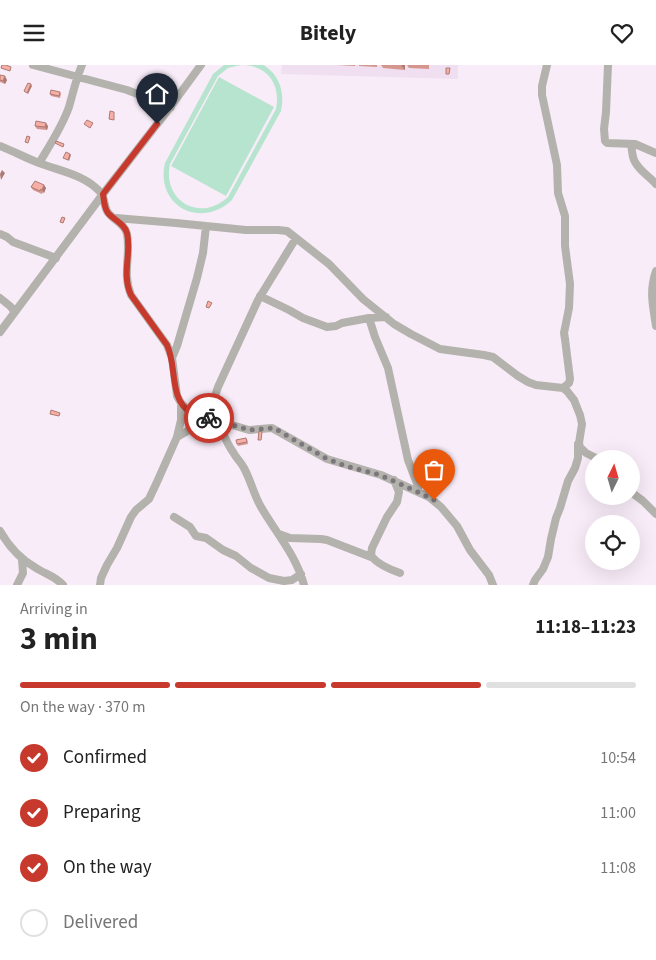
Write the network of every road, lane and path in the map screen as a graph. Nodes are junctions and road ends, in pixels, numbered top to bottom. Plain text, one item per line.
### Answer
1 (33, 65) edge
2 (82, 65) edge
3 (547, 65) edge
4 (608, 65) edge
5 (198, 66) edge
6 (76, 77) junction
7 (171, 107) junction
8 (631, 144) junction
9 (0, 146) edge
10 (656, 153) edge
11 (39, 163) junction
12 (656, 184) edge
13 (103, 194) junction
14 (115, 218) junction
15 (133, 220) junction
16 (206, 226) junction
17 (0, 234) edge
18 (296, 238) junction
19 (128, 243) junction
20 (56, 257) junction
21 (656, 271) edge
22 (260, 296) junction
23 (0, 298) edge
24 (15, 313) junction
25 (386, 317) junction
26 (369, 318) junction
27 (656, 326) edge
28 (0, 332) edge
29 (172, 358) junction
30 (563, 388) junction
31 (181, 403) junction
32 (211, 418) junction
33 (177, 437) junction
34 (579, 443) junction
35 (585, 452) edge
36 (394, 480) junction
37 (418, 492) junction
38 (640, 499) edge
39 (656, 514) edge
40 (174, 517) dead end
41 (0, 531) edge
42 (279, 534) junction
43 (371, 557) junction
44 (22, 560) junction
45 (400, 573) dead end
46 (301, 574) junction
47 (17, 585) edge
48 (63, 585) edge
49 (100, 585) edge
50 (304, 585) edge
51 (493, 585) edge
52 (532, 585) edge

1 - 6 street
2 - 6 street
3 - 30 street
4 - 8 street
5 - 7 street
6 - 7 street
6 - 11 street
7 - 13 street
8 - 10 street
8 - 12 street
9 - 11 street
11 - 13 street
13 - 14 street
13 - 20 street
14 - 15 street
14 - 19 street
15 - 16 street
15 - 19 street
16 - 18 street
16 - 29 street
17 - 20 street
18 - 22 street
18 - 25 street
19 - 29 street
20 - 24 street
21 - 27 street
22 - 26 street
22 - 32 street
23 - 24 street
24 - 28 street
25 - 26 street
25 - 30 street
26 - 37 street
29 - 31 street
30 - 34 street
31 - 32 street
31 - 33 street
32 - 33 street
32 - 36 street
32 - 42 street
33 - 49 street
34 - 35 street
34 - 52 street
36 - 37 street
36 - 43 street
37 - 51 street
38 - 39 street
40 - 46 street
41 - 44 street
42 - 43 street
42 - 46 street
43 - 45 street
44 - 47 street
44 - 48 street
46 - 50 street

